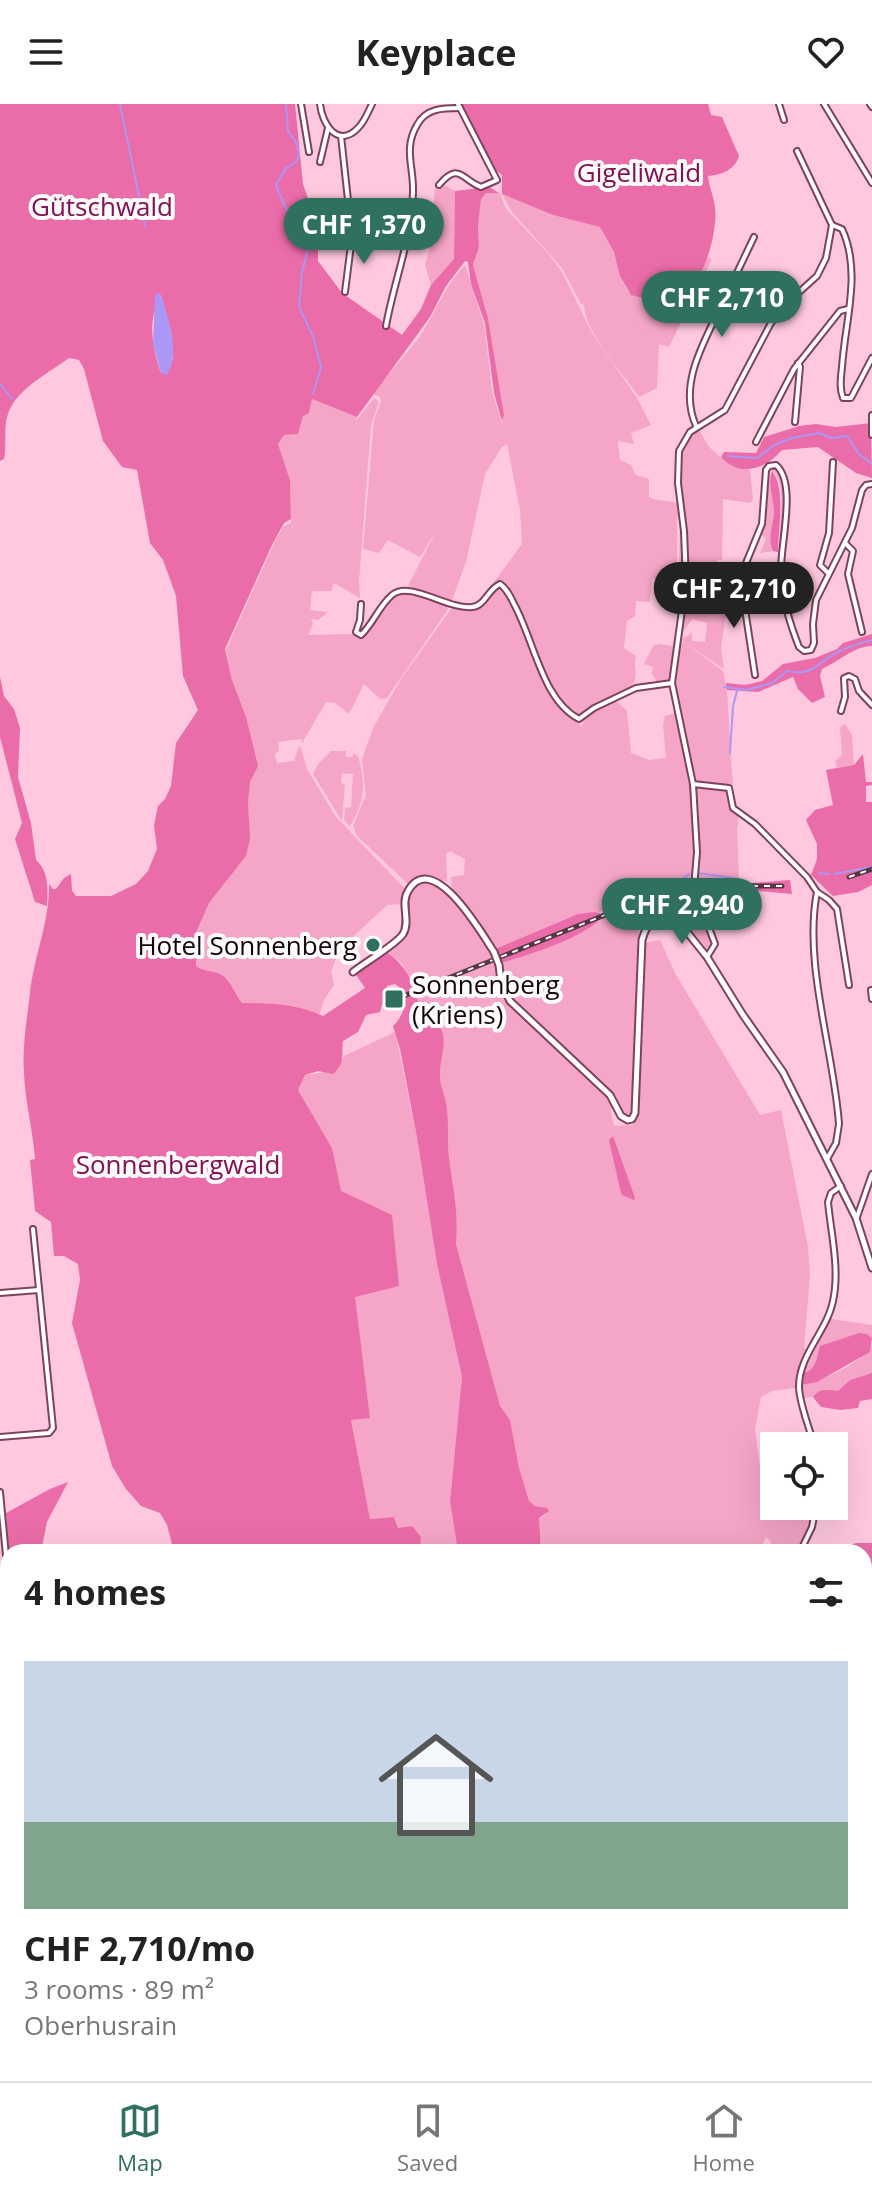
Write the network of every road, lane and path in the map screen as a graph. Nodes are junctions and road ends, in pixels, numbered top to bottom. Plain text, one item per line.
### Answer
1 (301, 104) edge
2 (320, 104) edge
3 (372, 104) edge
4 (779, 104) edge
5 (824, 104) edge
6 (459, 106) edge
7 (784, 120) dead end
8 (328, 128) junction
9 (341, 136) junction
10 (797, 151) dead end
11 (309, 152) dead end
12 (320, 162) dead end
13 (872, 183) edge
14 (439, 185) dead end
15 (832, 225) junction
16 (754, 237) dead end
17 (345, 292) dead end
18 (848, 309) junction
19 (386, 326) dead end
20 (872, 358) edge
21 (798, 363) junction
22 (872, 415) edge
23 (795, 422) dead end
24 (696, 426) junction
25 (872, 428) edge
26 (872, 435) edge
27 (756, 442) dead end
28 (833, 462) dead end
29 (872, 484) edge
30 (845, 543) junction
31 (828, 573) junction
32 (742, 574) junction
33 (737, 585) dead end
34 (361, 604) dead end
35 (862, 632) dead end
36 (755, 675) dead end
37 (672, 683) junction
38 (872, 705) edge
39 (841, 711) dead end
40 (693, 784) junction
41 (817, 892) junction
42 (707, 957) junction
43 (353, 972) dead end
44 (849, 985) dead end
45 (871, 990) edge
46 (872, 999) edge
47 (827, 1159) junction
48 (872, 1174) edge
49 (841, 1186) junction
50 (856, 1218) junction
51 (33, 1229) dead end
52 (872, 1268) edge
53 (39, 1290) junction
54 (0, 1293) edge
55 (810, 1432) edge
56 (0, 1437) edge
57 (0, 1492) edge
58 (813, 1520) edge
59 (5, 1544) edge
60 (804, 1544) edge

1 - 11 street
2 - 8 street
3 - 9 street
4 - 7 street
5 - 13 street
6 - 14 street
6 - 19 street
8 - 9 street
8 - 12 street
9 - 17 street
10 - 15 street
15 - 18 street
15 - 24 street
16 - 24 street
18 - 20 street
18 - 21 street
21 - 23 street
21 - 27 street
22 - 25 street
24 - 37 street
25 - 26 street
28 - 31 street
29 - 30 street
30 - 31 street
30 - 35 street
31 - 32 street
32 - 33 street
32 - 36 street
34 - 37 street
37 - 40 street
38 - 39 street
40 - 41 street
40 - 42 street
41 - 44 street
41 - 47 street
42 - 43 street, bridge
42 - 47 street
45 - 46 street
47 - 49 street
48 - 50 street
49 - 50 street
49 - 55 street
50 - 52 street
51 - 53 street
53 - 54 street
53 - 56 street
57 - 59 street
58 - 60 street

